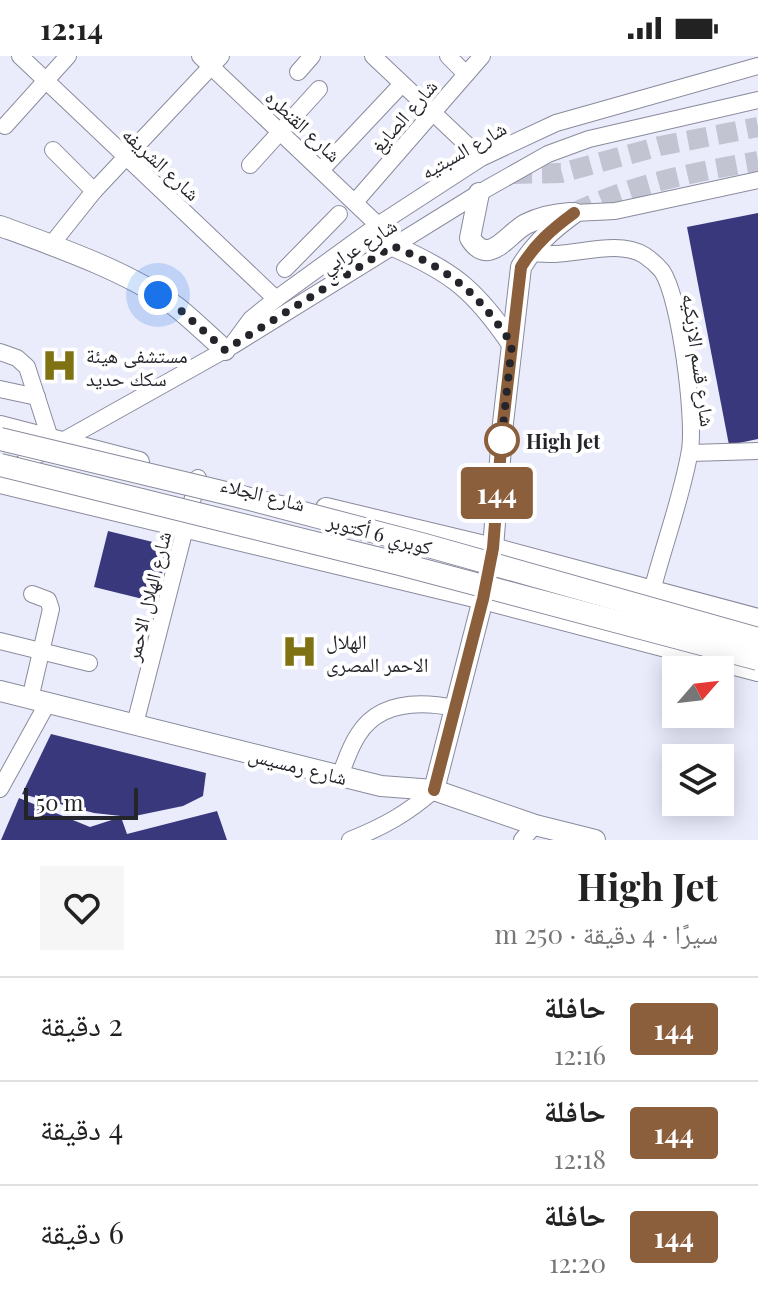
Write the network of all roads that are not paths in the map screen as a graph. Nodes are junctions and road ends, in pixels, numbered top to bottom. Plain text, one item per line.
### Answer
1 (20, 56) edge
2 (68, 56) edge
3 (312, 56) edge
4 (373, 56) edge
5 (448, 56) edge
6 (482, 56) edge
7 (211, 59) edge
8 (758, 66) edge
9 (298, 72) dead end
10 (466, 74) junction
11 (45, 80) junction
12 (402, 84) junction
13 (319, 89) dead end
14 (758, 100) edge
15 (432, 112) junction
16 (5, 126) dead end
17 (281, 130) junction
18 (53, 150) dead end
19 (126, 157) junction
20 (481, 158) junction
21 (250, 165) dead end
22 (322, 169) junction
23 (758, 180) edge
24 (94, 191) junction
25 (479, 193) junction
26 (355, 202) junction
27 (574, 213) junction
28 (339, 214) dead end
29 (378, 225) junction
30 (0, 226) edge
31 (318, 236) junction
32 (51, 245) junction
33 (393, 246) junction
34 (530, 252) junction
35 (338, 254) junction
36 (285, 269) dead end
37 (276, 299) junction
38 (512, 344) junction
39 (229, 348) junction
40 (0, 352) edge
41 (0, 389) edge
42 (37, 397) junction
43 (0, 426) edge
44 (0, 439) edge
45 (55, 440) junction
46 (758, 451) edge
47 (690, 453) junction
48 (0, 465) edge
49 (0, 477) edge
50 (198, 477) junction
51 (0, 483) edge
52 (185, 528) junction
53 (493, 548) junction
54 (652, 591) junction
55 (32, 594) dead end
56 (483, 599) junction
57 (758, 619) edge
58 (758, 639) edge
59 (0, 641) edge
60 (41, 651) junction
61 (758, 659) edge
62 (89, 663) dead end
63 (758, 671) edge
64 (0, 691) edge
65 (38, 702) junction
66 (455, 708) junction
67 (135, 724) junction
68 (340, 776) junction
69 (0, 789) edge
70 (434, 790) junction
71 (528, 832) edge
72 (388, 833) edge
73 (350, 840) edge
74 (595, 840) edge

1 - 11 street, شارع الشريفه
2 - 11 street
3 - 9 street
4 - 12 street
5 - 10 street
6 - 10 street, شارع الصايغ
7 - 17 street, شارع القنطره
7 - 19 street
8 - 20 street, شارع السبتيه
10 - 15 street, شارع الصايغ
11 - 16 street
11 - 19 street, شارع الشريفه
12 - 15 street
12 - 22 street
13 - 17 street
14 - 25 street, شارع عرابي
15 - 20 street
15 - 26 street, شارع الصايغ
17 - 21 street
17 - 22 street, شارع القنطره
18 - 24 street
19 - 24 street
19 - 37 street, شارع الشريفه
20 - 29 street, شارع السبتيه
22 - 26 street, شارع القنطره
23 - 27 street
24 - 32 street
25 - 27 main road
25 - 33 street, شارع عرابي
26 - 29 street, شارع القنطره
27 - 34 main road
28 - 31 street
29 - 35 street, شارع السبتيه
30 - 32 main road
31 - 35 street
31 - 36 street
32 - 39 main road
33 - 38 main road
33 - 39 street, شارع عرابي
34 - 38 main road
34 - 47 street, شارع قسم الازبكيه
35 - 37 street, شارع السبتيه
37 - 39 street, شارع السبتيه
38 - 53 main road
39 - 45 street, شارع عرابي
40 - 42 street
41 - 42 street
42 - 45 street
43 - 45 main road, شارع الجلاء
44 - 58 highway, كوبري 6 أكتوبر, bridge
45 - 49 street, شارع عرابي
45 - 50 main road, شارع الجلاء
46 - 47 street
47 - 54 street, شارع قسم الازبكيه
48 - 61 highway, كوبري 6 أكتوبر, bridge
50 - 52 street, شارع الهلال الاحمر
50 - 53 main road, شارع الجلاء
51 - 52 main road
52 - 56 main road
52 - 67 street, شارع الهلال الاحمر
53 - 54 main road, شارع الجلاء
53 - 56 main road
54 - 57 main road, شارع الجلاء
55 - 60 street
56 - 63 main road
56 - 66 main road
59 - 60 street
60 - 62 street
60 - 65 street
64 - 65 main road, شارع رمسيس
65 - 67 main road, شارع رمسيس
65 - 69 street
66 - 68 street
66 - 70 main road
67 - 68 main road, شارع رمسيس
68 - 70 main road, شارع رمسيس
70 - 71 main road, شارع رمسيس
70 - 72 street
71 - 74 main road, شارع رمسيس
72 - 73 street

